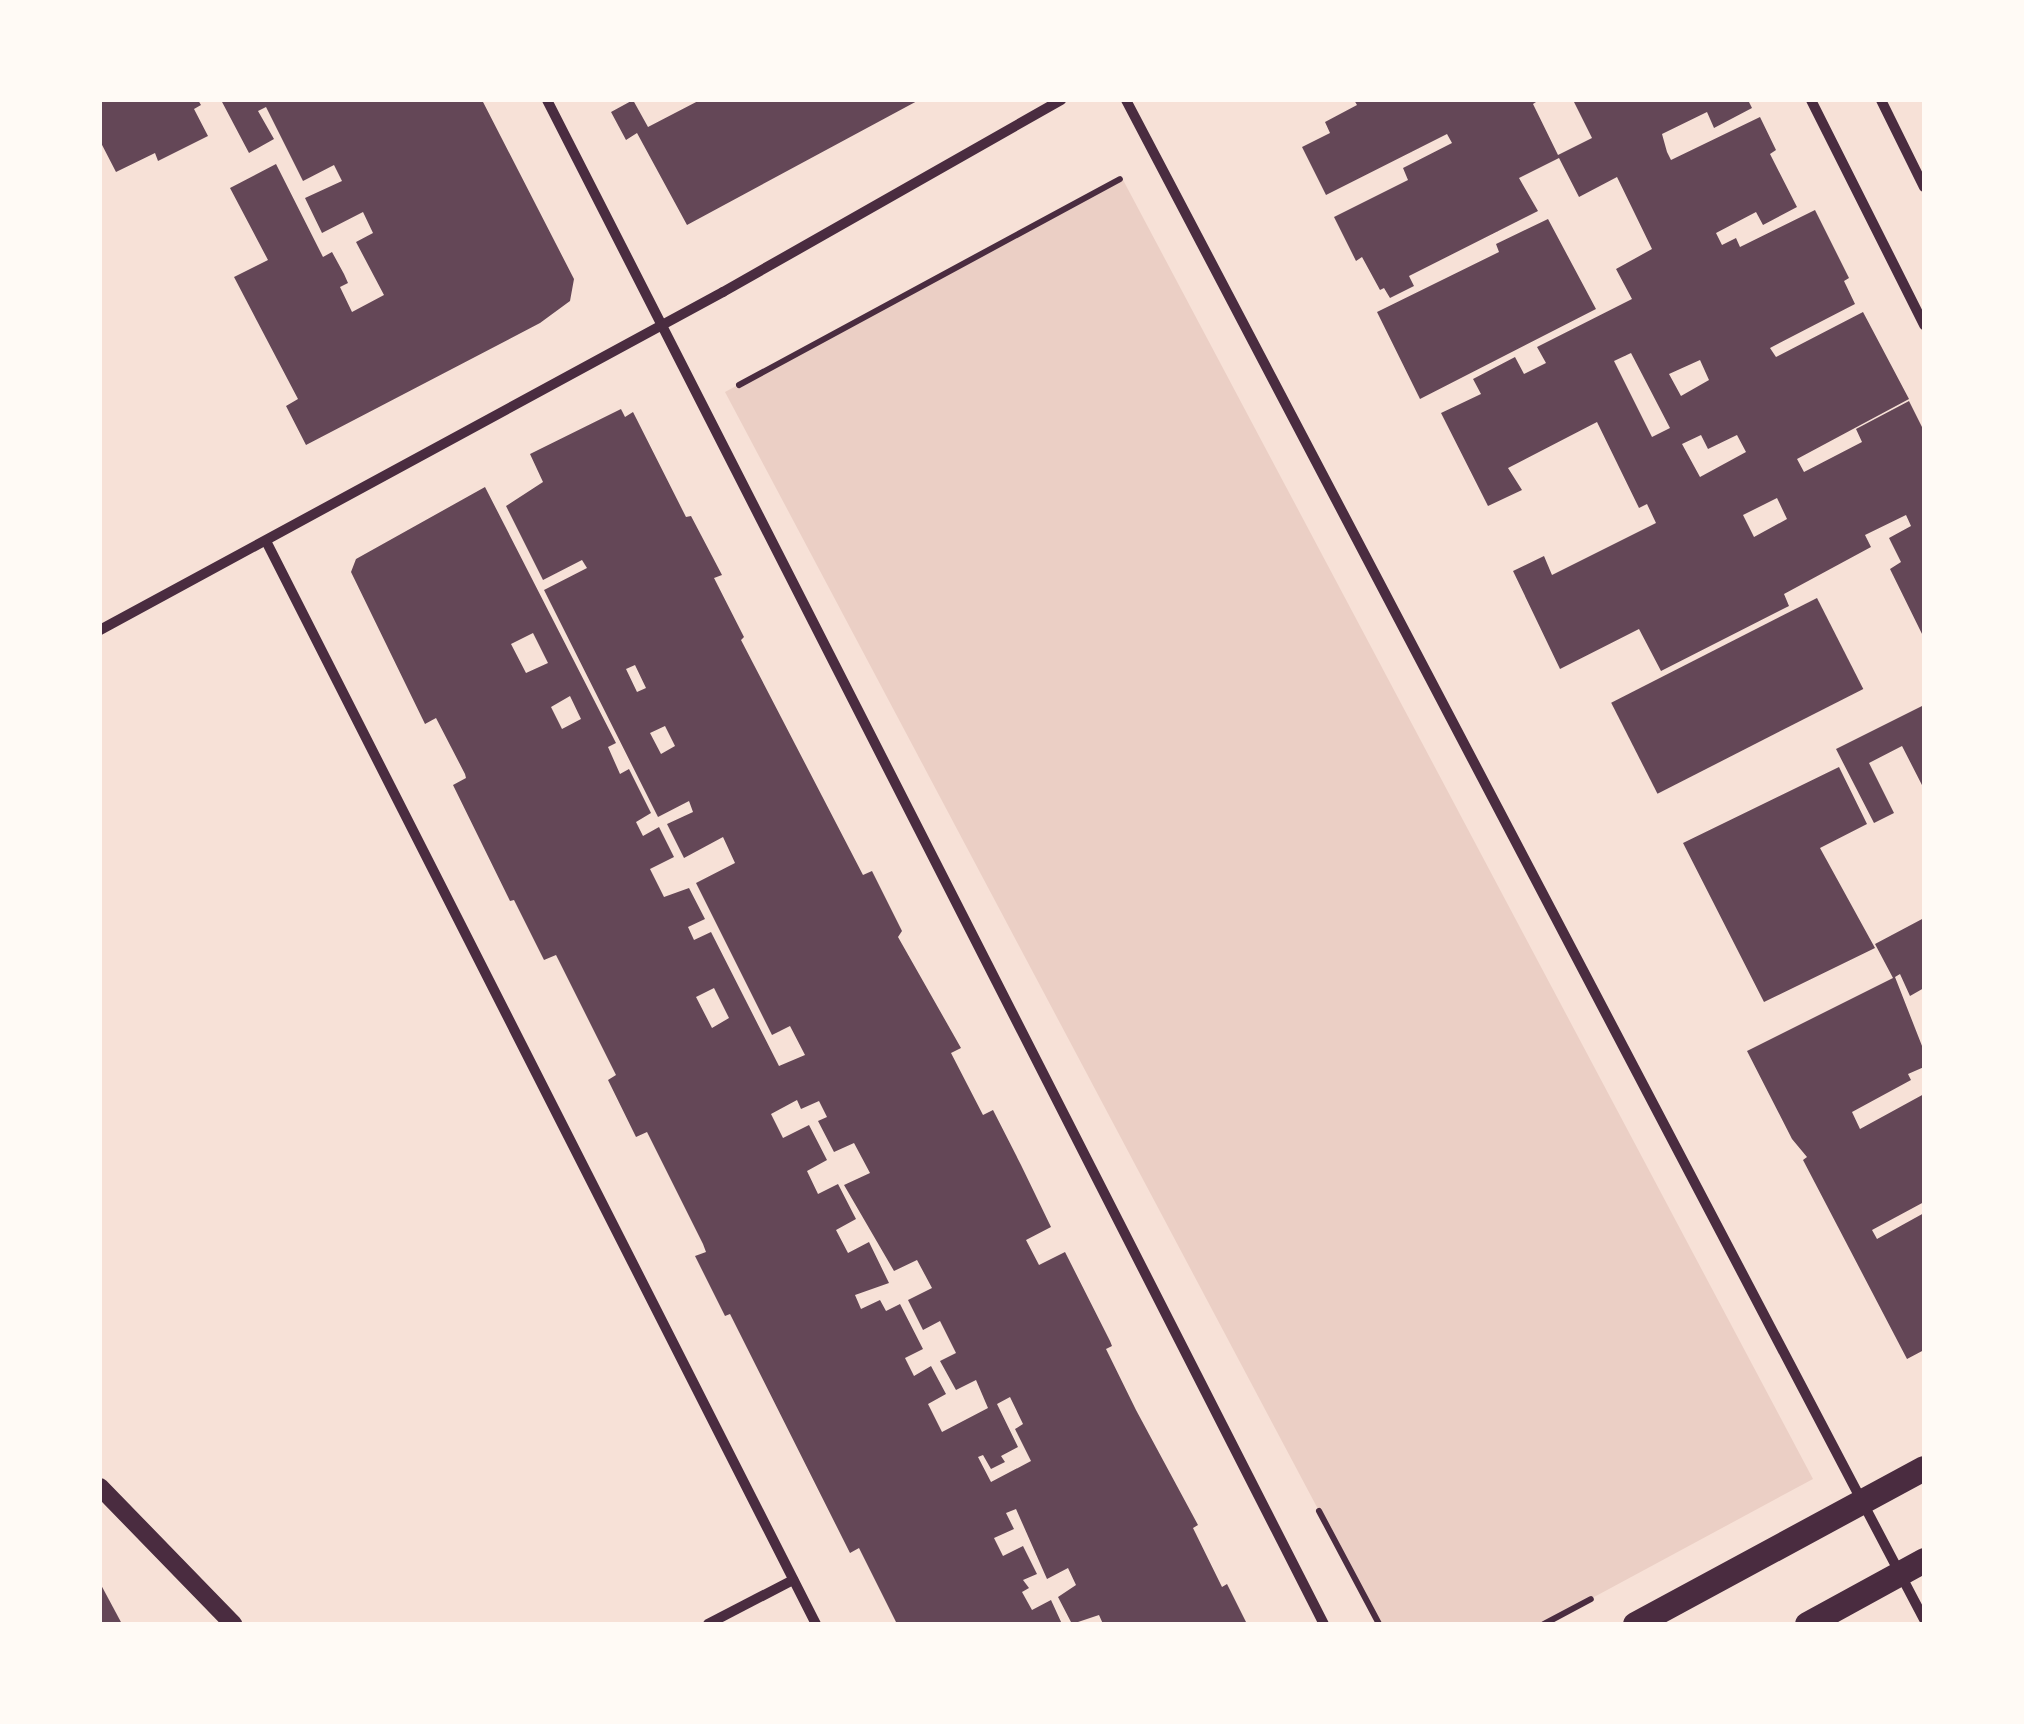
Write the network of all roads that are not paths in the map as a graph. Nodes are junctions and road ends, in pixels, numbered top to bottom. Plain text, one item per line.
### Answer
1 (547, 100) edge
2 (1060, 100) edge
3 (1126, 100) edge
4 (1811, 100) edge
5 (1880, 100) edge
6 (1924, 187) edge
7 (662, 324) junction
8 (1924, 325) edge
9 (266, 541) junction
10 (100, 630) edge
11 (1924, 1468) edge
12 (100, 1488) edge
13 (1862, 1499) junction
14 (1924, 1560) edge
15 (1900, 1573) junction
16 (793, 1580) junction
17 (1924, 1619) edge
18 (233, 1624) edge
19 (708, 1624) edge
20 (816, 1624) edge
21 (1324, 1624) edge
22 (1635, 1624) edge
23 (1807, 1624) edge

1 - 7 street
2 - 7 street
3 - 13 street
4 - 8 street
5 - 6 street
7 - 9 street
7 - 21 street
9 - 10 street
9 - 16 street
11 - 13 main road
12 - 18 street
13 - 15 street
13 - 22 main road
14 - 15 main road
15 - 17 street
15 - 23 main road
16 - 19 street
16 - 20 street

